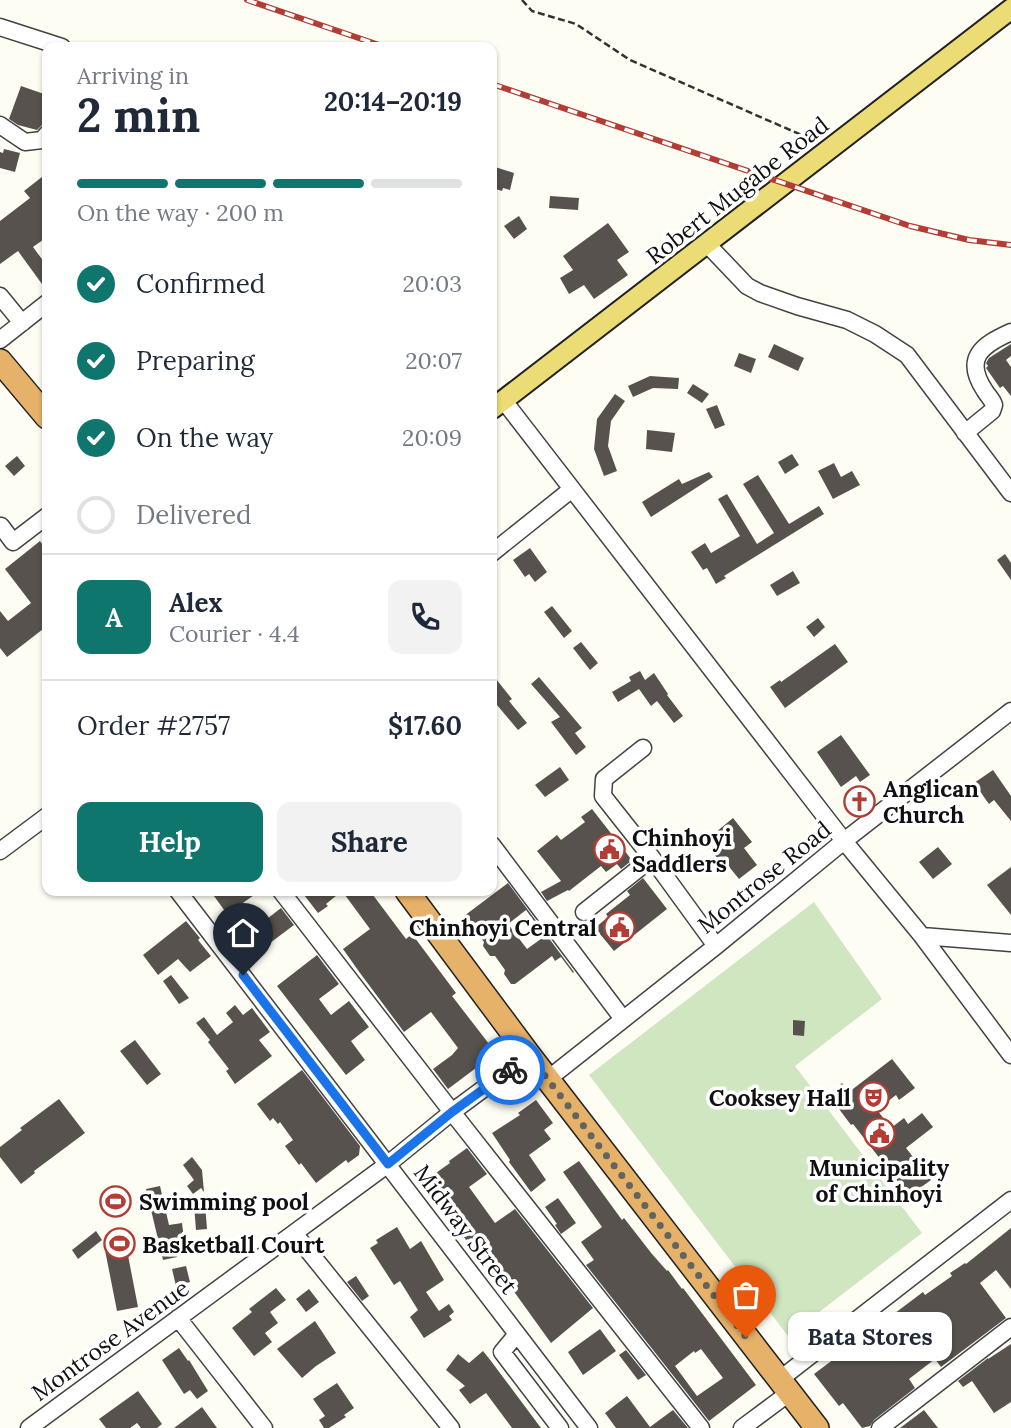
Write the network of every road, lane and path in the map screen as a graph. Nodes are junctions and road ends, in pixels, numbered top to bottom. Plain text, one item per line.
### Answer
1 (522, 0) edge
2 (1011, 9) edge
3 (0, 27) edge
4 (46, 42) edge
5 (0, 125) edge
6 (42, 139) edge
7 (831, 148) junction
8 (707, 244) junction
9 (0, 296) edge
10 (42, 307) edge
11 (22, 323) junction
12 (1011, 332) edge
13 (0, 340) edge
14 (0, 361) edge
15 (498, 405) edge
16 (42, 411) edge
17 (965, 432) junction
18 (572, 489) junction
19 (1011, 493) edge
20 (1, 526) edge
21 (42, 526) edge
22 (497, 549) edge
23 (1011, 711) edge
24 (643, 748) dead end
25 (42, 820) edge
26 (844, 841) junction
27 (0, 851) edge
28 (497, 852) edge
29 (652, 858) junction
30 (182, 896) edge
31 (285, 896) edge
32 (411, 896) edge
33 (584, 912) dead end
34 (922, 936) junction
35 (1011, 943) edge
36 (716, 946) junction
37 (623, 1019) junction
38 (529, 1055) junction
39 (1011, 1055) edge
40 (548, 1079) junction
41 (452, 1112) junction
42 (388, 1164) junction
43 (1011, 1200) edge
44 (294, 1233) junction
45 (178, 1318) junction
46 (1011, 1327) edge
47 (517, 1334) junction
48 (784, 1386) junction
49 (29, 1428) edge
50 (264, 1428) edge
51 (451, 1428) edge
52 (560, 1428) edge
53 (589, 1428) edge
54 (701, 1428) edge
55 (742, 1428) edge
56 (817, 1428) edge
57 (880, 1428) edge

1 - 7 path
2 - 7 main road, Robert Mugabe Road
3 - 4 street
5 - 6 street
7 - 8 main road, Robert Mugabe Road
8 - 15 main road, Robert Mugabe Road
8 - 17 street
9 - 11 street
10 - 11 street
11 - 13 street
12 - 17 street
14 - 16 highway
15 - 18 street
17 - 19 street
18 - 22 street
18 - 26 street
20 - 21 street
23 - 26 street, Montrose Road
24 - 29 street
25 - 27 street
26 - 34 street
26 - 36 street, Montrose Road
28 - 37 street
29 - 33 street
29 - 36 street
30 - 42 street, Midway Street
31 - 41 street
32 - 38 highway
34 - 35 street
34 - 39 street
36 - 37 street, Montrose Road
37 - 40 street, Montrose Road
38 - 40 highway
38 - 41 street, Montrose Avenue
40 - 48 highway
41 - 42 street, Montrose Avenue
41 - 54 street
42 - 44 street, Montrose Avenue
42 - 47 street, Midway Street
43 - 48 street
44 - 45 street, Montrose Avenue
44 - 51 street
45 - 49 street, Montrose Avenue
45 - 50 street
46 - 57 street
47 - 52 street
47 - 53 street, Midway Street
48 - 55 street
48 - 56 highway

